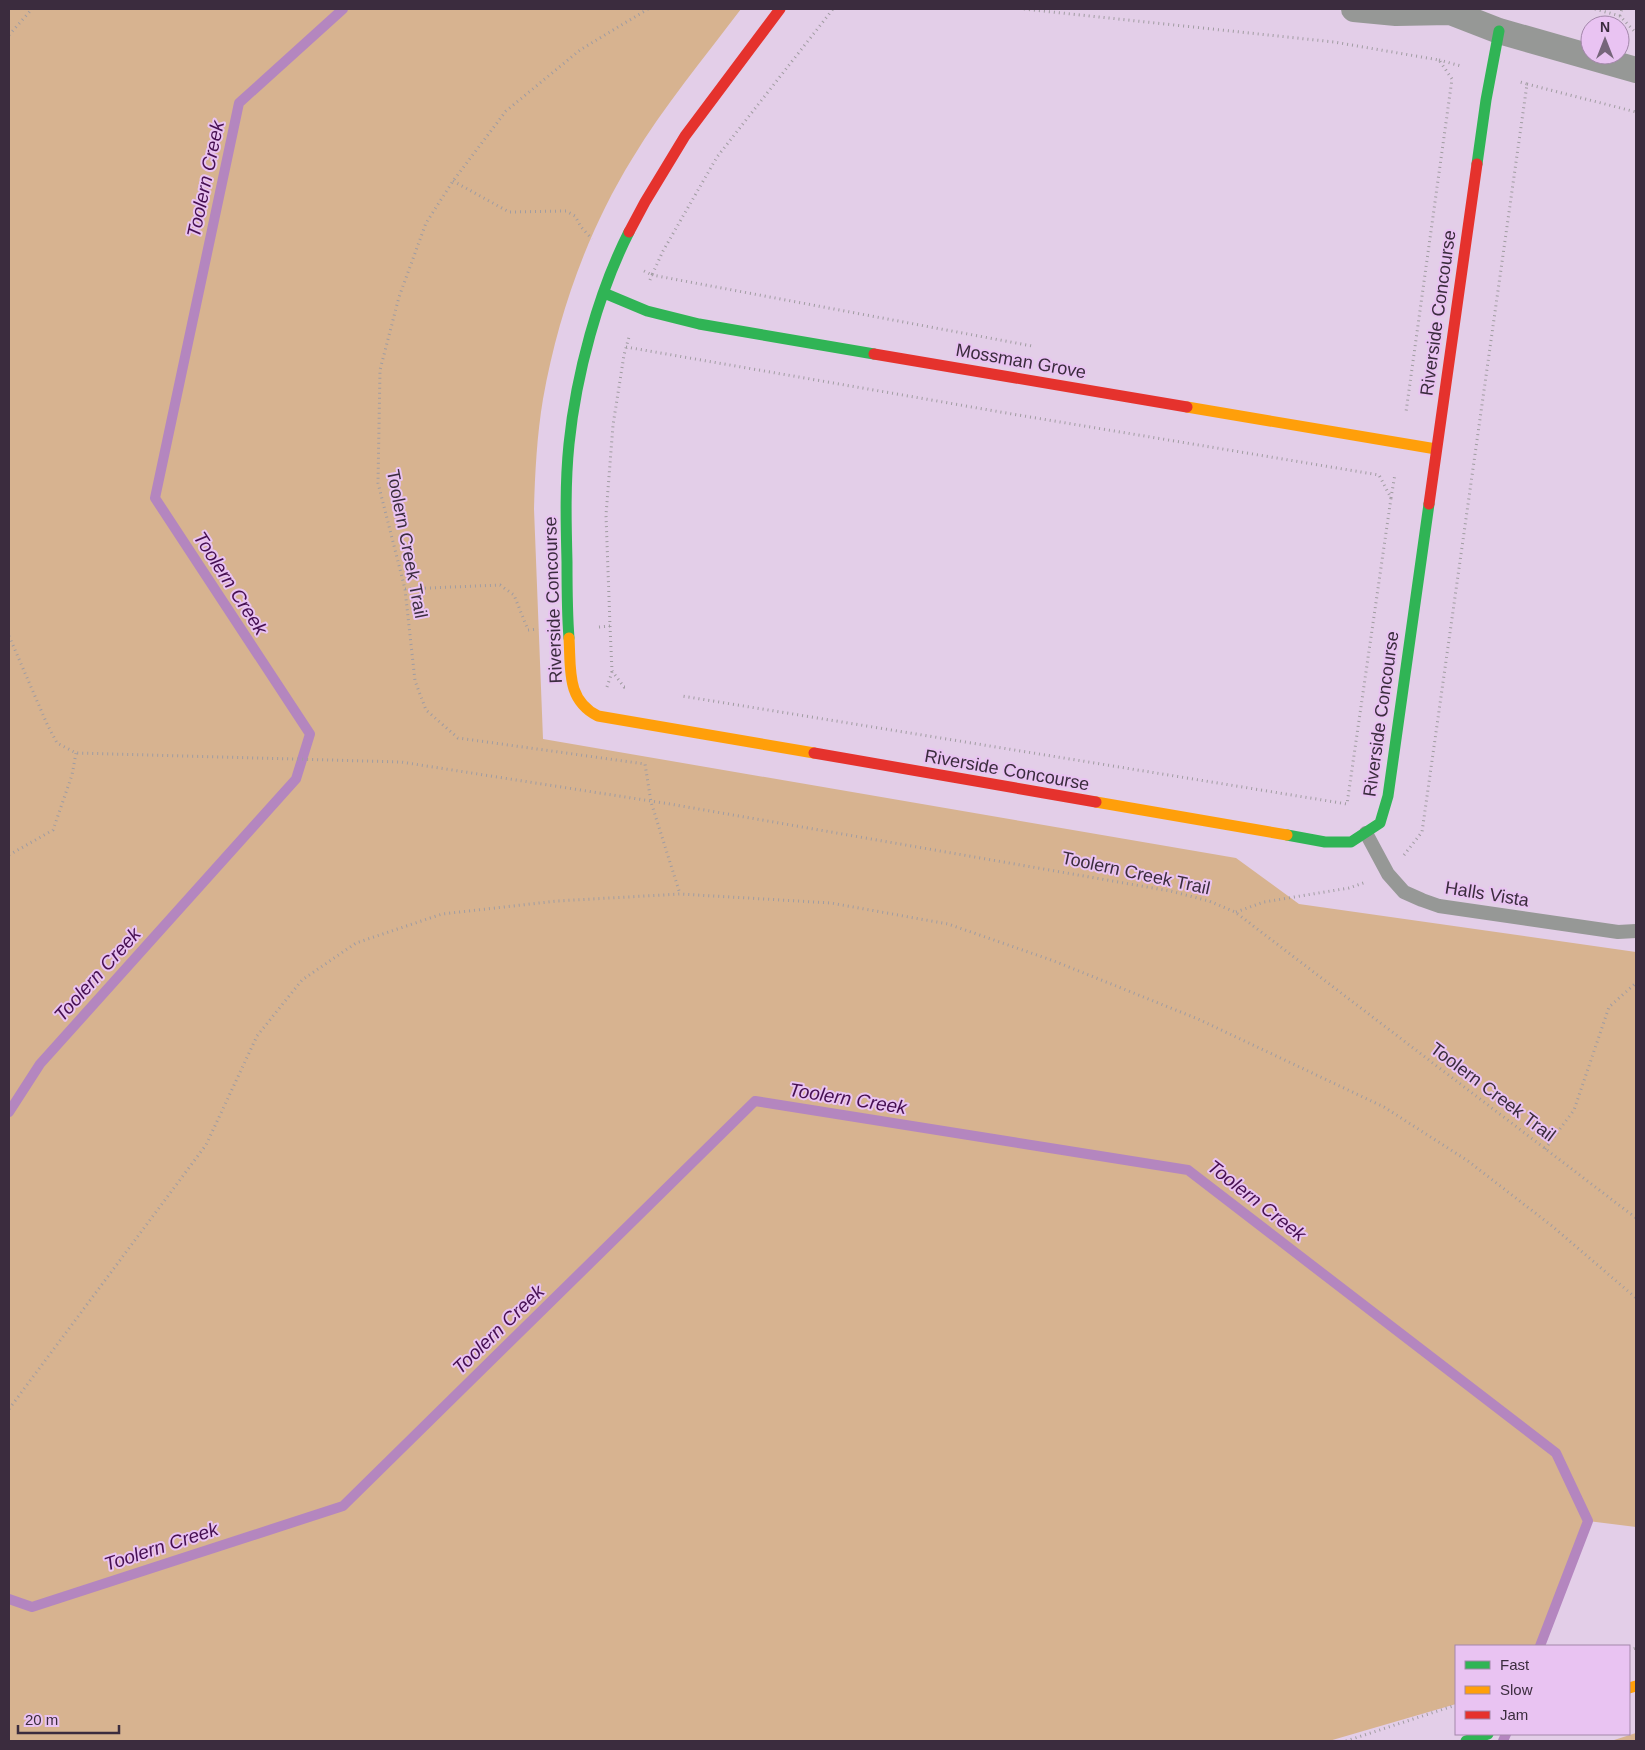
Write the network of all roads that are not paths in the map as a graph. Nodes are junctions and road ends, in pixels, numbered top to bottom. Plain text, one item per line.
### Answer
1 (780, 9) edge
2 (1354, 9) edge
3 (1448, 10) edge
4 (1499, 31) junction
5 (1636, 70) edge
6 (604, 293) junction
7 (1436, 449) junction
8 (1366, 834) junction
9 (1636, 931) edge
10 (1485, 1735) edge
11 (1466, 1741) edge

1 - 6 street, Riverside Concourse
2 - 3 street
3 - 4 street
4 - 5 street
4 - 7 street, Riverside Concourse
6 - 7 street, Mossman Grove
6 - 8 street, Riverside Concourse
7 - 8 street, Riverside Concourse
8 - 9 lane, Halls Vista
10 - 11 street

